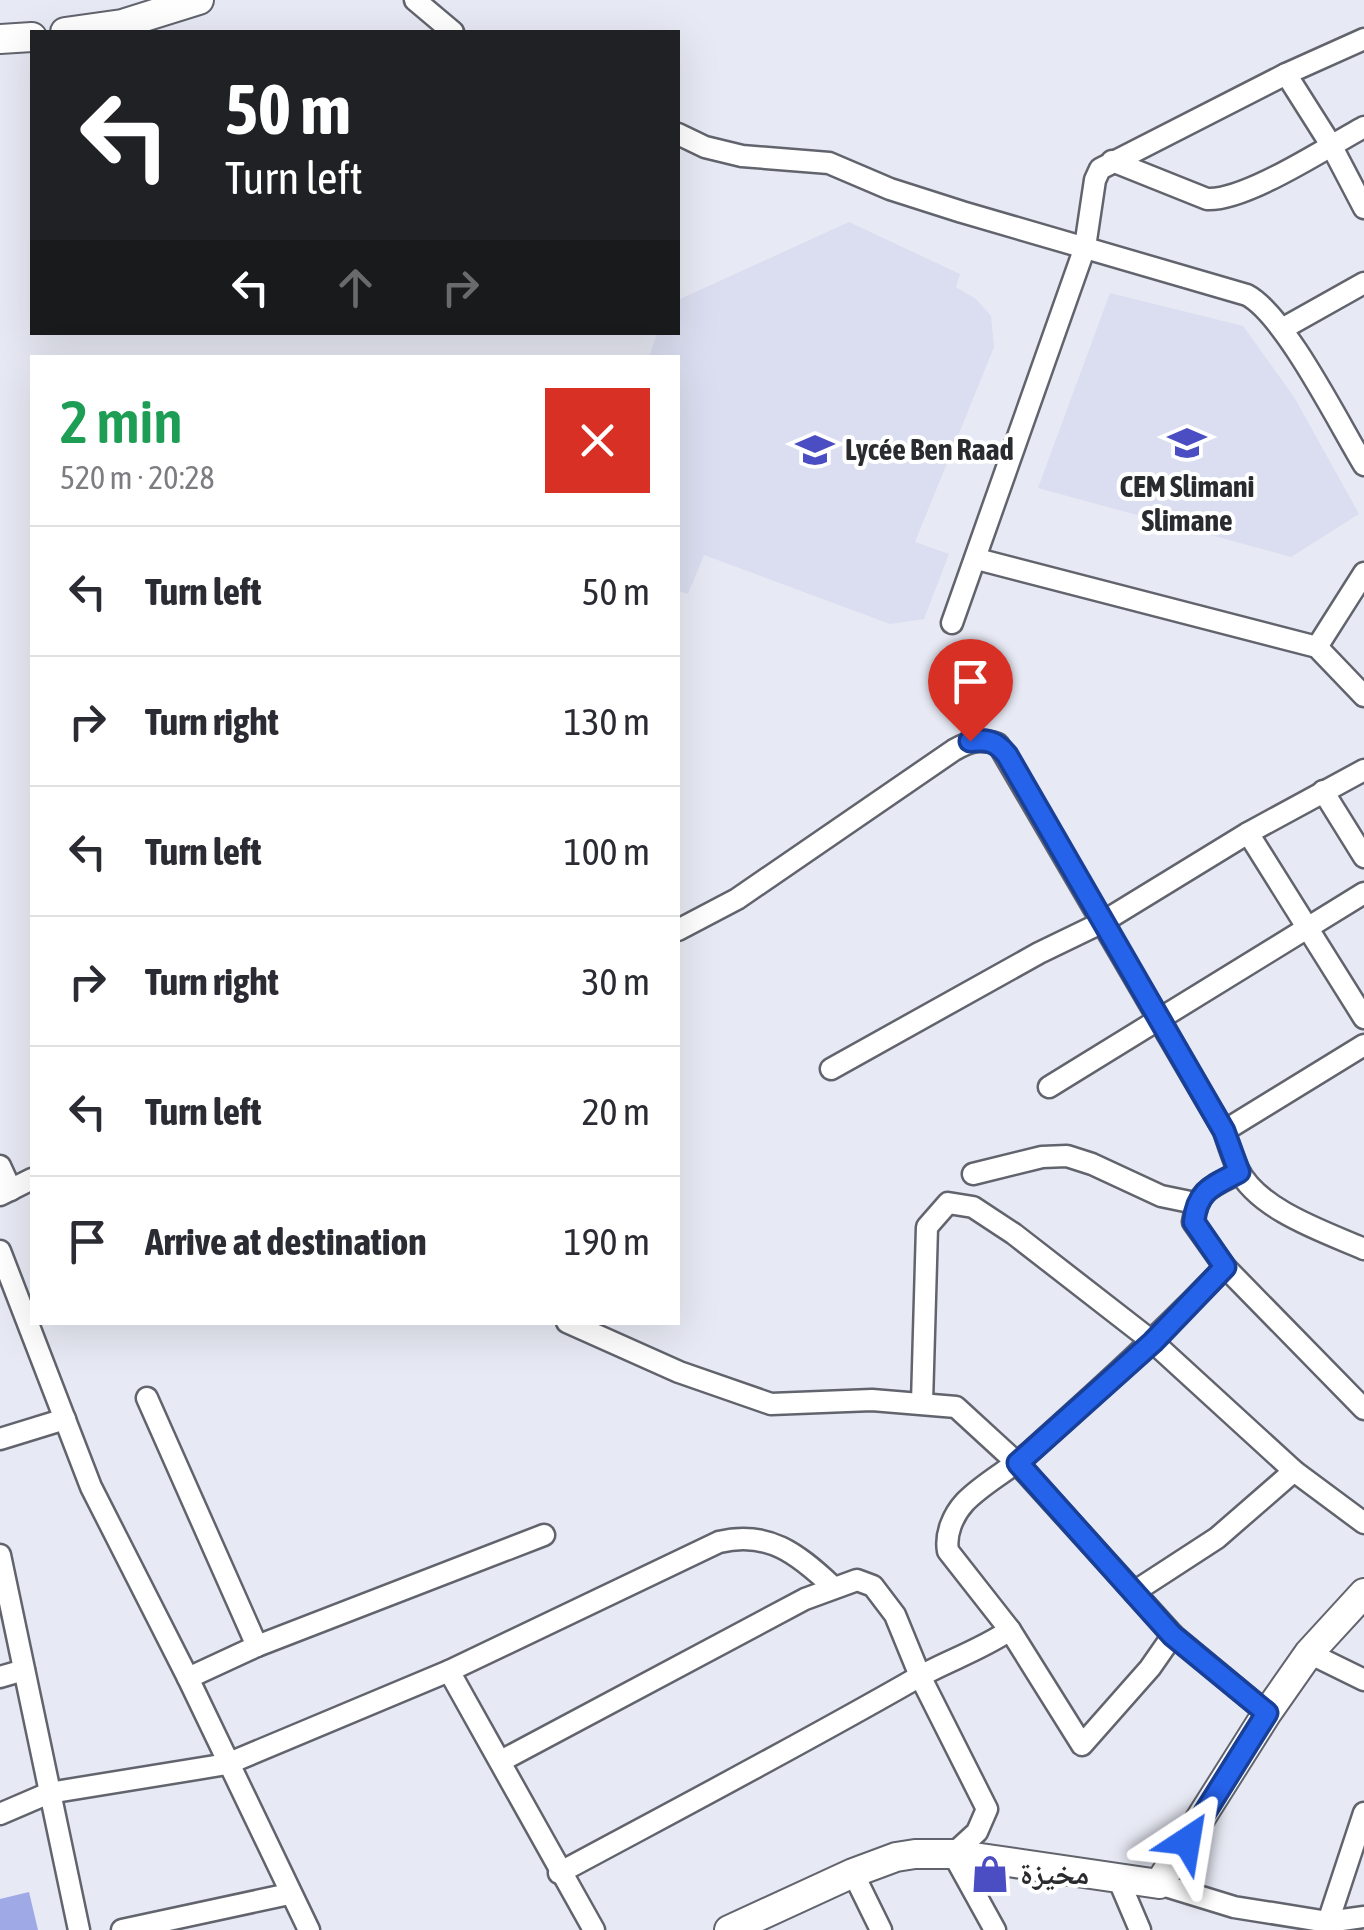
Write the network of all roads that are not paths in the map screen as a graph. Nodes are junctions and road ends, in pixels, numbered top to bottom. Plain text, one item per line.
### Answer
1 (199, 0) edge
2 (415, 0) edge
3 (79, 30) edge
4 (451, 30) edge
5 (30, 37) edge
6 (0, 39) edge
7 (1364, 39) edge
8 (1286, 74) junction
9 (1364, 126) edge
10 (680, 135) edge
11 (1330, 145) junction
12 (1112, 161) junction
13 (1364, 208) edge
14 (1086, 248) junction
15 (1364, 282) edge
16 (1282, 328) junction
17 (1362, 455) edge
18 (977, 559) junction
19 (1364, 573) edge
20 (952, 623) dead end
21 (1317, 647) junction
22 (1355, 669) edge
23 (1364, 696) edge
24 (1364, 770) edge
25 (1323, 791) junction
26 (1248, 833) junction
27 (1364, 856) edge
28 (1364, 892) edge
29 (1101, 923) junction
30 (1304, 928) junction
31 (680, 929) edge
32 (1158, 1018) junction
33 (1364, 1018) edge
34 (1364, 1045) edge
35 (832, 1069) dead end
36 (1049, 1087) dead end
37 (1224, 1131) junction
38 (0, 1166) edge
39 (1239, 1172) junction
40 (973, 1174) dead end
41 (30, 1180) edge
42 (5, 1192) edge
43 (1195, 1203) junction
44 (1361, 1245) edge
45 (0, 1251) edge
46 (1225, 1267) junction
47 (574, 1325) edge
48 (1153, 1342) junction
49 (147, 1398) dead end
50 (922, 1403) junction
51 (1364, 1409) edge
52 (64, 1419) junction
53 (0, 1438) edge
54 (1018, 1463) junction
55 (1294, 1471) junction
56 (1364, 1523) edge
57 (544, 1534) dead end
58 (0, 1555) edge
59 (832, 1586) junction
60 (1134, 1592) junction
61 (1364, 1593) edge
62 (1010, 1630) junction
63 (1172, 1635) junction
64 (257, 1646) junction
65 (1309, 1653) junction
66 (24, 1670) junction
67 (449, 1672) junction
68 (920, 1676) junction
69 (0, 1677) edge
70 (188, 1678) junction
71 (1364, 1680) edge
72 (1267, 1713) junction
73 (501, 1761) junction
74 (227, 1764) junction
75 (49, 1793) junction
76 (1364, 1812) edge
77 (0, 1814) edge
78 (953, 1854) junction
79 (559, 1872) junction
80 (853, 1873) junction
81 (1117, 1876) junction
82 (1159, 1884) junction
83 (288, 1894) junction
84 (1364, 1917) edge
85 (1328, 1922) junction
86 (79, 1930) edge
87 (122, 1930) edge
88 (309, 1930) edge
89 (594, 1930) edge
90 (729, 1930) edge
91 (881, 1930) edge
92 (995, 1930) edge
93 (1140, 1930) edge

1 - 3 street
2 - 4 street
5 - 6 street
7 - 8 street
8 - 11 street
8 - 12 street
9 - 11 street
10 - 14 street
11 - 12 street
11 - 13 street
12 - 14 street
14 - 16 street
14 - 18 street
15 - 16 street
16 - 17 street
18 - 20 street
18 - 21 street
19 - 21 street
21 - 22 street
22 - 23 street
24 - 25 street
25 - 26 street
25 - 27 street
26 - 29 street
26 - 30 street
28 - 30 street
29 - 31 street
29 - 32 street
29 - 35 street
30 - 32 street
30 - 33 street
32 - 36 street
32 - 37 street
34 - 37 street
37 - 39 street
38 - 42 street
39 - 43 street
39 - 44 street
40 - 43 street
41 - 42 street
43 - 46 street
45 - 52 street
46 - 48 street
46 - 51 street
47 - 50 street
48 - 50 street
48 - 54 street
48 - 55 street
49 - 64 street
50 - 54 street
52 - 53 street
52 - 70 street
54 - 60 street
54 - 62 street
55 - 56 street
55 - 60 street
57 - 64 street
58 - 66 street
59 - 67 street
59 - 68 street
59 - 73 street
60 - 63 street
61 - 65 street
62 - 63 street
62 - 68 street
63 - 72 street
64 - 70 street
65 - 71 street
65 - 72 street
66 - 69 street
66 - 75 street
67 - 73 street
67 - 74 street
68 - 78 street
68 - 79 street
70 - 74 street
72 - 82 street
73 - 79 street
74 - 75 street
74 - 83 street
75 - 77 street
75 - 86 street
76 - 85 street
78 - 80 street
78 - 81 street
78 - 92 street
79 - 89 street
80 - 90 street
80 - 91 street
81 - 82 street
81 - 93 street
82 - 85 street
83 - 87 street
83 - 88 street
84 - 85 street

